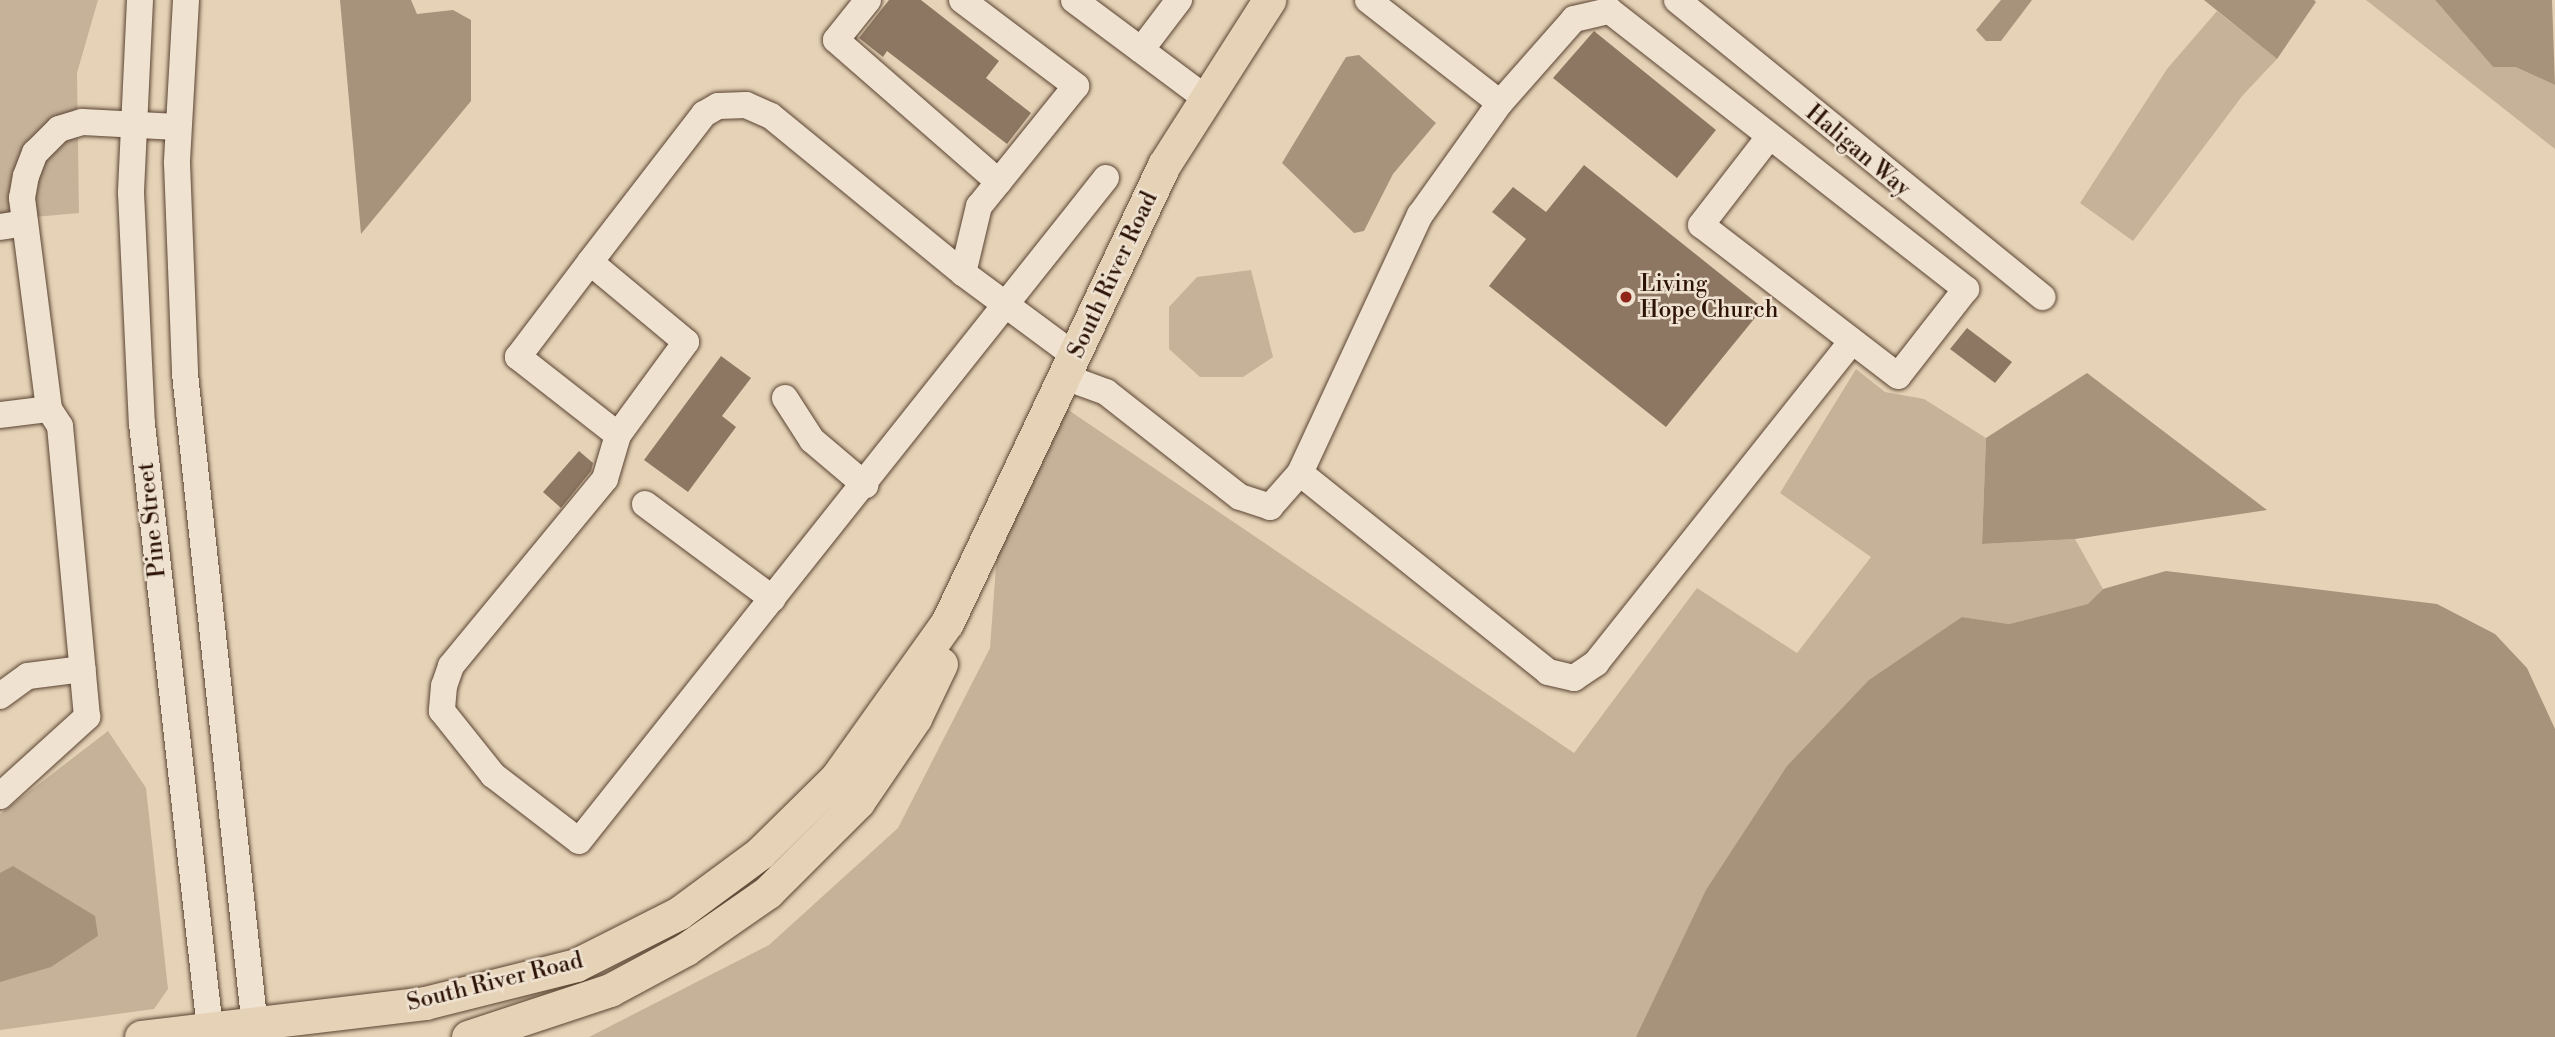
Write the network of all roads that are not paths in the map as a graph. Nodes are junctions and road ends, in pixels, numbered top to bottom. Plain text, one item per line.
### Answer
1 (140, 0) edge
2 (186, 0) edge
3 (868, 0) edge
4 (962, 0) edge
5 (1074, 0) edge
6 (1179, 0) edge
7 (1269, 0) edge
8 (1368, 0) edge
9 (1677, 0) edge
10 (1141, 50) junction
11 (1203, 96) junction
12 (1500, 103) junction
13 (133, 127) junction
14 (178, 127) junction
15 (1769, 137) junction
16 (1106, 178) dead end
17 (999, 182) junction
18 (13, 225) edge
19 (590, 262) junction
20 (963, 273) junction
21 (2042, 297) dead end
22 (1006, 305) junction
23 (1852, 341) junction
24 (1070, 367) junction
25 (785, 398) dead end
26 (49, 409) junction
27 (0, 415) edge
28 (618, 435) junction
29 (1300, 473) junction
30 (865, 485) junction
31 (645, 504) dead end
32 (980, 564) junction
33 (773, 599) junction
34 (83, 669) junction
35 (0, 695) edge
36 (0, 796) edge
37 (255, 1031) edge
38 (210, 1033) edge
39 (141, 1037) edge
40 (468, 1037) edge

1 - 13 street, Pine Street
2 - 14 street
3 - 17 street
4 - 17 street
5 - 10 street
6 - 10 street
7 - 11 main road, South River Road
8 - 12 street
9 - 21 street, Haligan Way
10 - 11 street
11 - 24 main road, South River Road
12 - 15 street
12 - 29 street
13 - 14 street
13 - 18 street
13 - 38 street, Pine Street
14 - 37 street
15 - 23 street
15 - 23 street
16 - 22 street
17 - 20 street
18 - 26 street
19 - 20 street
19 - 28 street
19 - 28 street
20 - 22 street
22 - 24 street
22 - 30 street
23 - 29 street
24 - 29 street
24 - 32 main road, South River Road
25 - 30 street
26 - 27 street
26 - 34 street
28 - 33 street
30 - 33 street
31 - 33 street
32 - 37 main road, South River Road
32 - 40 main road, South River Road
34 - 35 street
34 - 36 street
37 - 38 main road, South River Road
38 - 39 main road, South River Road

